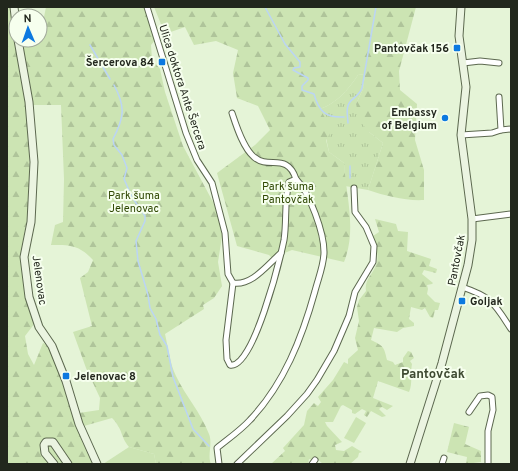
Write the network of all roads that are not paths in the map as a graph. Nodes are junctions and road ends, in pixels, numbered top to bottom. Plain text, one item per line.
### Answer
1 (147, 7) edge
2 (461, 7) edge
3 (19, 48) edge
4 (463, 63) junction
5 (499, 63) dead end
6 (499, 97) dead end
7 (232, 113) dead end
8 (511, 129) edge
9 (501, 130) junction
10 (461, 135) junction
11 (296, 179) junction
12 (354, 188) dead end
13 (511, 214) edge
14 (472, 219) junction
15 (281, 253) junction
16 (233, 283) junction
17 (462, 288) junction
18 (511, 328) edge
19 (469, 412) dead end
20 (444, 458) dead end
21 (54, 464) edge
22 (68, 464) edge
23 (97, 464) edge
24 (219, 464) edge
25 (237, 464) edge
26 (410, 464) edge
27 (442, 464) edge
28 (488, 464) edge

1 - 16 street, Ulica doktora Ante Šercera
2 - 4 street, Pantovčak
3 - 23 street, Jelenovac
4 - 5 street
4 - 10 street, Pantovčak
6 - 9 street
7 - 11 street
8 - 9 street
9 - 10 street
10 - 14 street, Pantovčak
11 - 15 street, Ulica doktora Ante Šercera
11 - 24 street
12 - 25 street
13 - 14 street
14 - 17 street, Pantovčak
15 - 16 street
15 - 16 street, Ulica doktora Ante Šercera
17 - 18 street
17 - 26 street, Pantovčak
19 - 28 street
20 - 27 street
21 - 22 street

